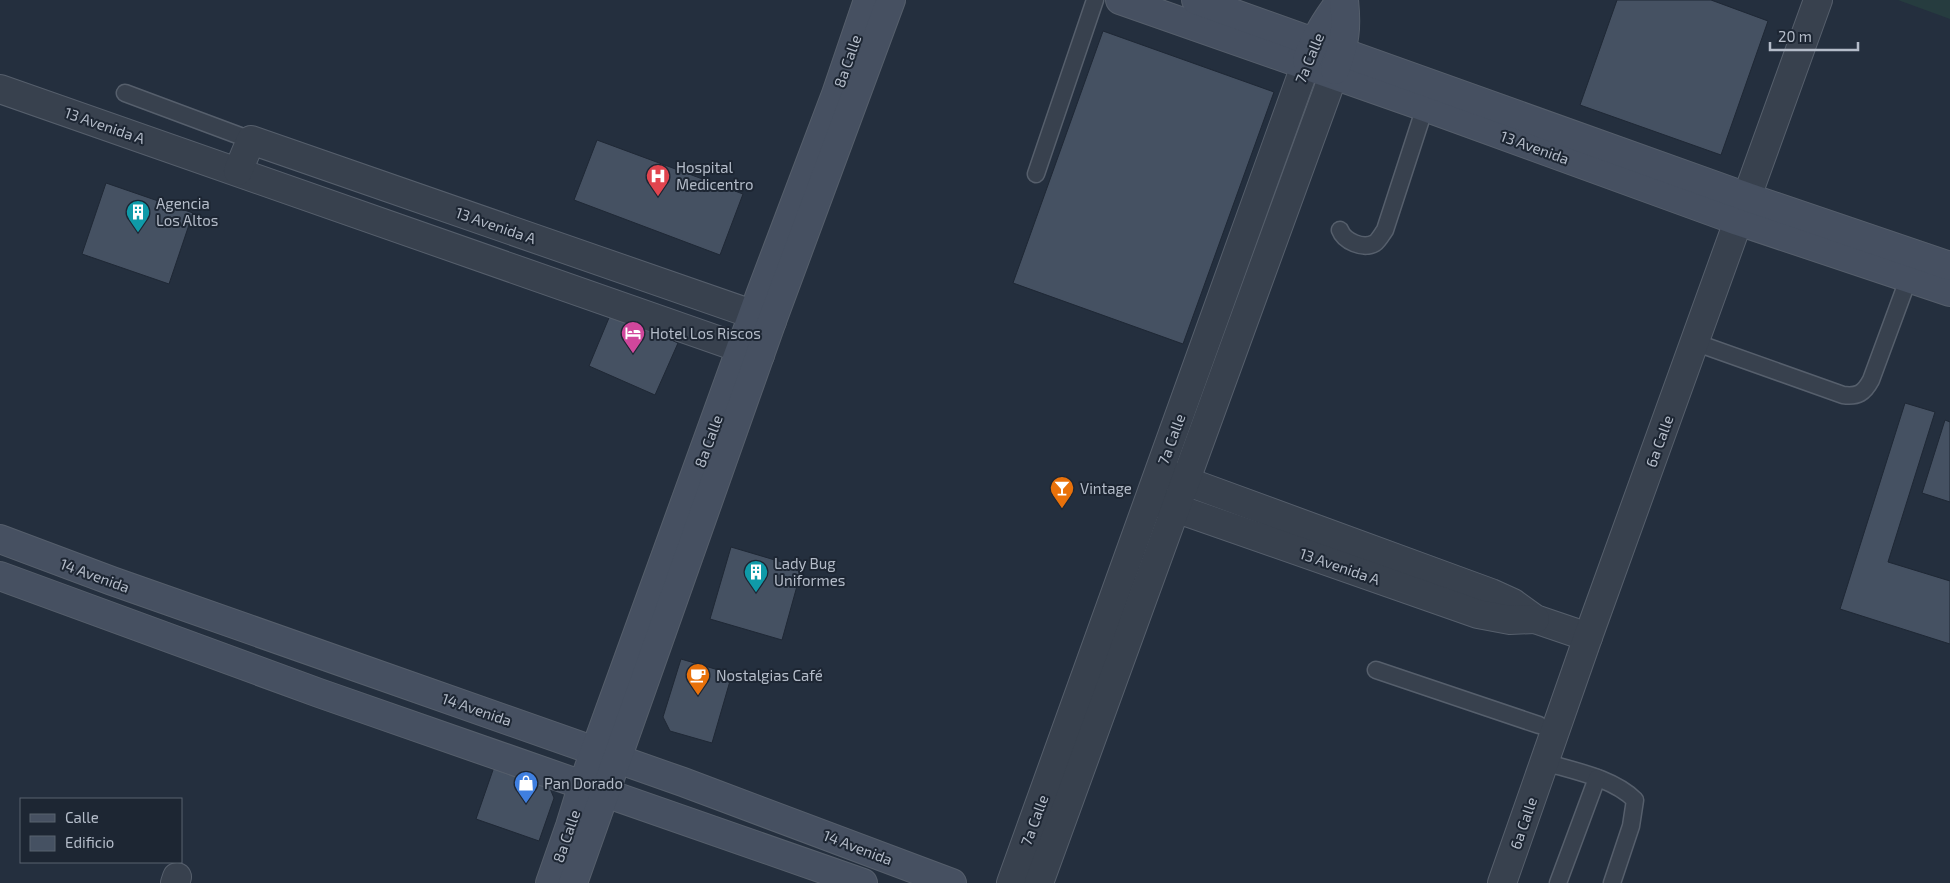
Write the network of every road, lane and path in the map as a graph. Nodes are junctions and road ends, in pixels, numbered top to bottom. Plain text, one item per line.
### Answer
1 (868, 0) edge
2 (891, 0) edge
3 (1095, 0) edge
4 (1120, 0) edge
5 (1196, 0) edge
6 (1343, 0) edge
7 (1798, 0) edge
8 (1818, 0) edge
9 (1309, 54) junction
10 (1337, 64) junction
11 (0, 89) edge
12 (124, 93) dead end
13 (1425, 107) junction
14 (251, 140) junction
15 (238, 172) junction
16 (1036, 174) dead end
17 (1735, 206) junction
18 (1340, 230) dead end
19 (1950, 266) edge
20 (1909, 277) junction
21 (1950, 292) edge
22 (763, 318) junction
23 (1694, 342) junction
24 (751, 352) junction
25 (1159, 471) junction
26 (1186, 481) junction
27 (1149, 498) junction
28 (1176, 508) junction
29 (0, 539) edge
30 (0, 576) edge
31 (1535, 619) junction
32 (1581, 634) junction
33 (1376, 670) dead end
34 (1539, 725) junction
35 (607, 754) junction
36 (1544, 762) junction
37 (1597, 778) junction
38 (594, 789) junction
39 (550, 883) edge
40 (573, 883) edge
41 (863, 883) edge
42 (952, 883) edge
43 (1011, 883) edge
44 (1038, 883) edge
45 (1484, 883) edge
46 (1502, 883) edge
47 (1558, 883) edge
48 (1612, 883) edge

1 - 22 main road, 8a Calle
2 - 22 main road, 8a Calle
3 - 16 lane
4 - 9 main road, 13 Avenida
5 - 9 main road, 13 Avenida
6 - 9 main road, 7a Calle
6 - 10 main road, 7a Calle
7 - 17 street, 6a Calle
8 - 17 street, 6a Calle
9 - 10 main road, 13 Avenida
9 - 25 street, 7a Calle
10 - 13 main road, 13 Avenida
10 - 17 main road, 13 Avenida
10 - 26 street, 7a Calle
11 - 15 street, 13 Avenida A
12 - 14 lane
13 - 17 main road, 13 Avenida
13 - 18 lane
14 - 15 street
14 - 22 street, 13 Avenida A
15 - 24 street, 13 Avenida A
17 - 19 main road, 13 Avenida
17 - 20 main road, 13 Avenida
17 - 23 street, 6a Calle
17 - 32 street, 6a Calle
20 - 21 main road, 13 Avenida
20 - 23 lane
22 - 24 main road, 8a Calle
23 - 32 street, 6a Calle
24 - 35 main road, 8a Calle
25 - 26 street, 13 Avenida A
25 - 27 street, 7a Calle
26 - 28 street, 7a Calle
26 - 31 street, 13 Avenida A
27 - 28 street, 13 Avenida A
27 - 43 street, 7a Calle
28 - 31 street, 13 Avenida A
28 - 44 street, 7a Calle
29 - 35 main road, 14 Avenida
30 - 38 main road
31 - 32 street, 13 Avenida A
32 - 34 street, 6a Calle
32 - 36 street, 6a Calle
33 - 34 lane
34 - 45 street, 6a Calle
35 - 38 main road, 8a Calle
35 - 42 main road, 14 Avenida
36 - 37 lane
36 - 46 street, 6a Calle
37 - 47 lane
37 - 48 lane
38 - 39 main road, 8a Calle
38 - 40 main road, 8a Calle
38 - 41 main road

